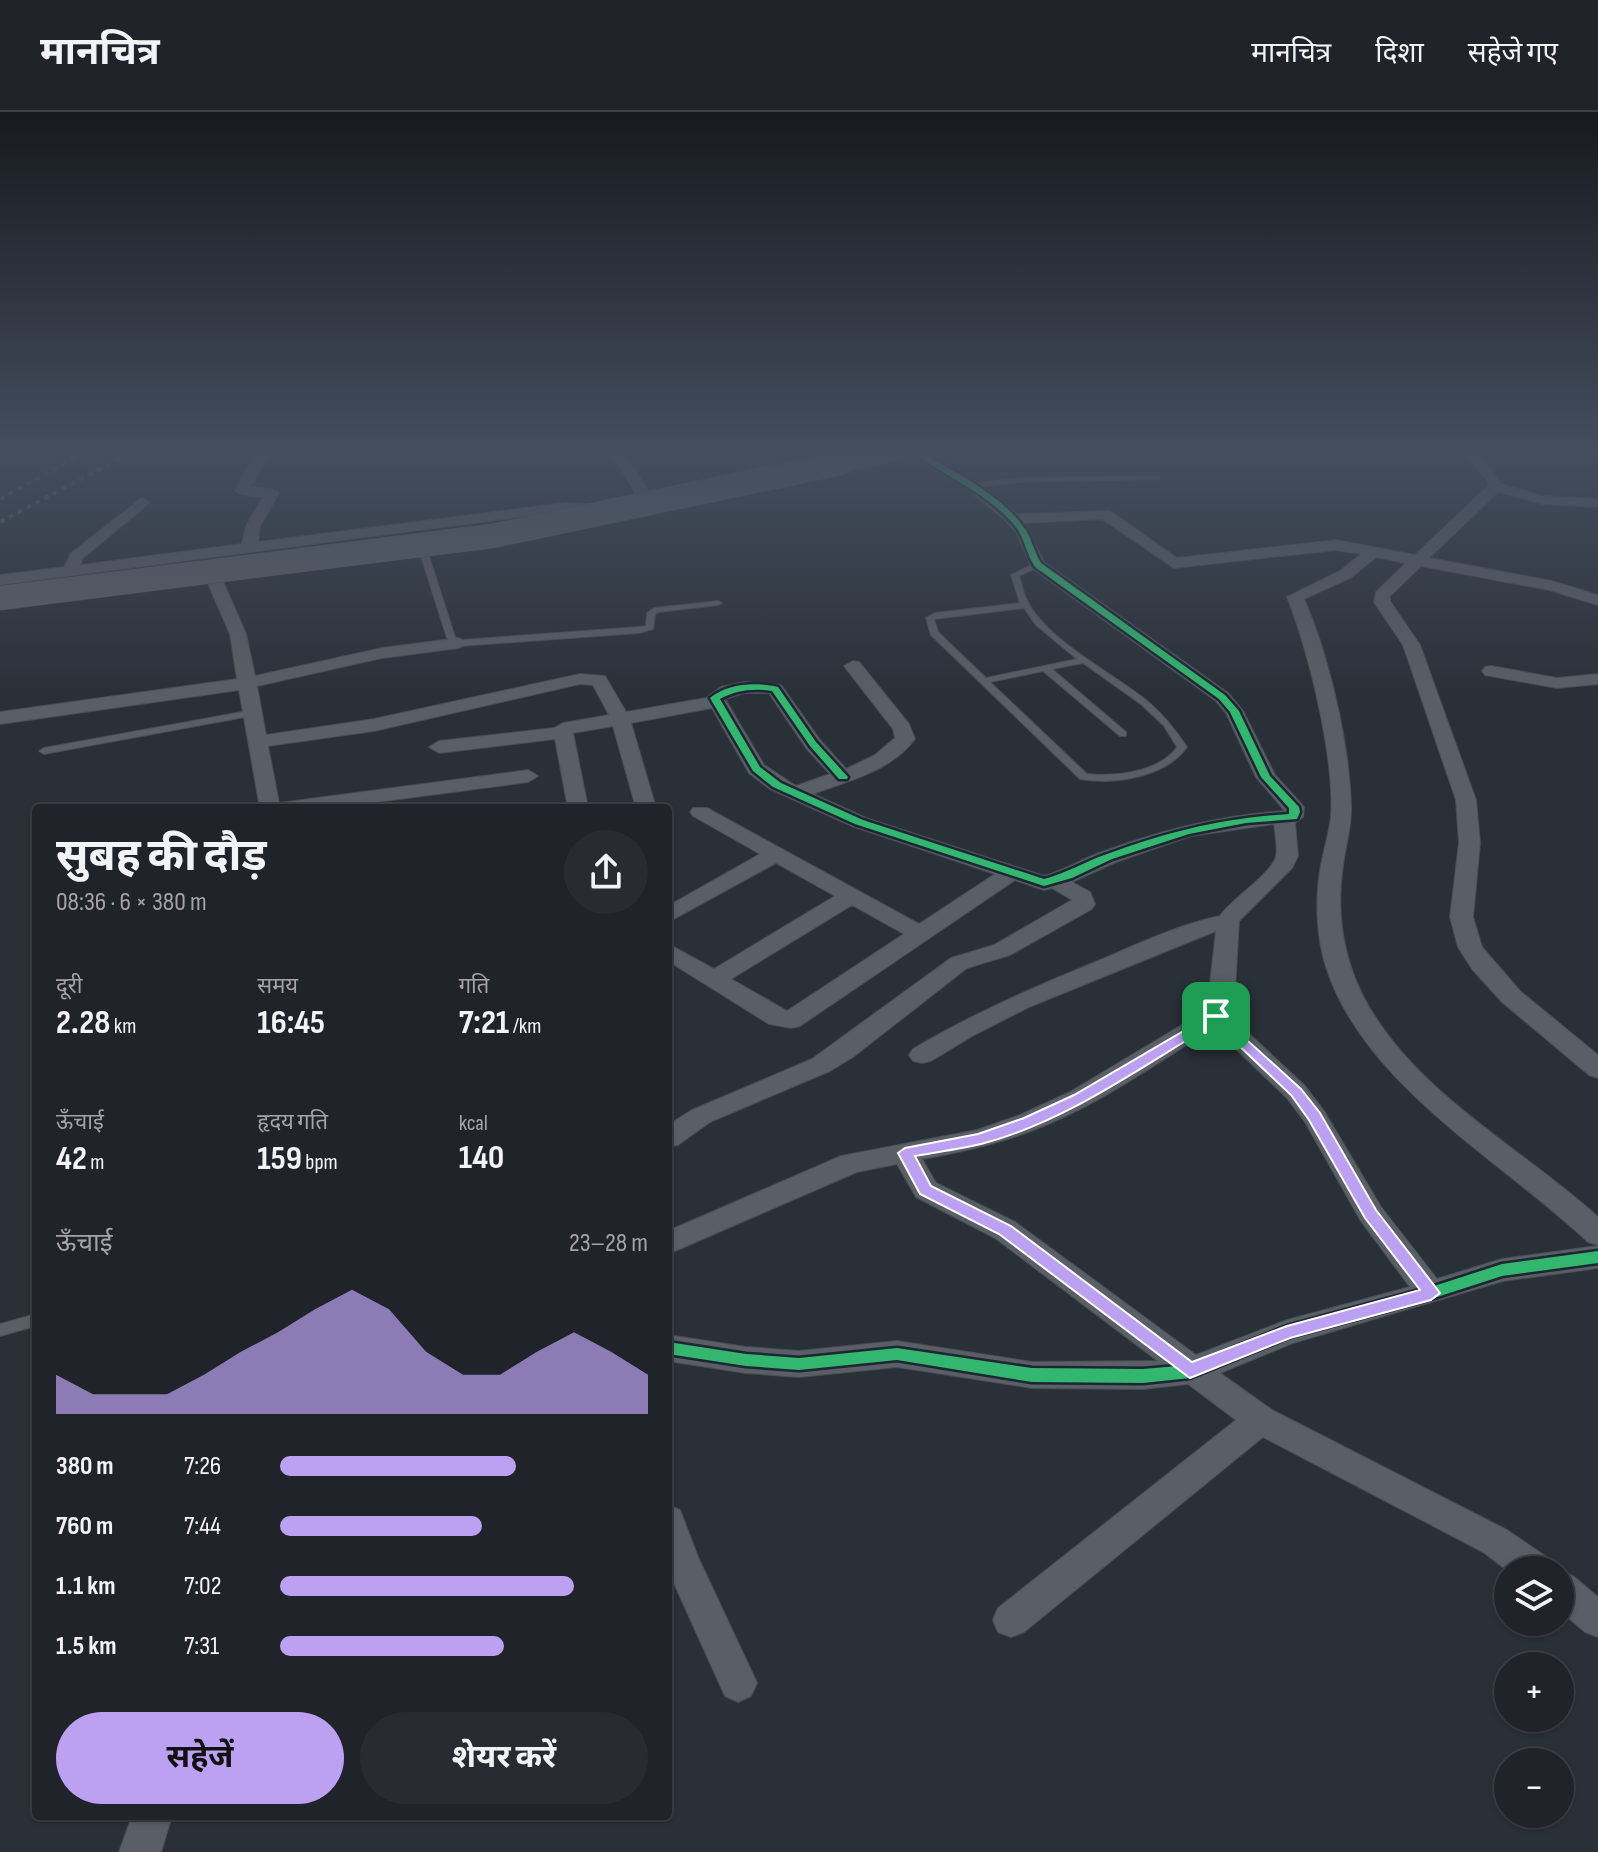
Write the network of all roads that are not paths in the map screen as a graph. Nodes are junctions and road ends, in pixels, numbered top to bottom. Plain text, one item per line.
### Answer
1 (103, 534) edge
2 (252, 534) edge
3 (355, 534) edge
4 (480, 534) edge
5 (500, 534) edge
6 (1025, 534) edge
7 (1133, 534) edge
8 (1444, 534) edge
9 (423, 544) junction
10 (249, 548) junction
11 (1376, 553) junction
12 (1415, 561) junction
13 (1038, 565) junction
14 (70, 571) junction
15 (214, 579) junction
16 (0, 580) edge
17 (0, 587) edge
18 (0, 598) edge
19 (1598, 600) edge
20 (718, 603) dead end
21 (1025, 605) junction
22 (0, 606) edge
23 (459, 643) junction
24 (1084, 660) junction
25 (853, 666) dead end
26 (1045, 668) junction
27 (1491, 671) dead end
28 (1598, 679) edge
29 (982, 681) junction
30 (247, 682) junction
31 (716, 702) junction
32 (253, 713) junction
33 (0, 718) edge
34 (620, 718) junction
35 (562, 733) junction
36 (1123, 734) dead end
37 (258, 742) junction
38 (439, 747) dead end
39 (44, 751) dead end
40 (528, 776) dead end
41 (843, 777) junction
42 (796, 793) junction
43 (269, 804) edge
44 (315, 804) edge
45 (577, 804) edge
46 (645, 804) edge
47 (700, 812) dead end
48 (1284, 819) junction
49 (775, 854) junction
50 (1011, 873) junction
51 (1056, 881) junction
52 (852, 895) junction
53 (672, 913) edge
54 (1228, 921) junction
55 (921, 934) junction
56 (672, 953) edge
57 (715, 979) junction
58 (1216, 1016) junction
59 (922, 1055) dead end
60 (1598, 1069) edge
61 (672, 1135) edge
62 (905, 1153) junction
63 (1598, 1234) edge
64 (672, 1241) edge
65 (1598, 1257) edge
66 (1431, 1293) junction
67 (32, 1321) edge
68 (0, 1330) edge
69 (672, 1349) edge
70 (1190, 1371) junction
71 (1260, 1420) junction
72 (672, 1533) edge
73 (1516, 1556) edge
74 (1574, 1600) edge
75 (1011, 1620) dead end
76 (1598, 1620) edge
77 (738, 1683) dead end
78 (151, 1820) edge
79 (140, 1852) edge

1 - 14 street
2 - 10 street
3 - 10 street
4 - 9 main road
5 - 18 main road, bridge
6 - 13 street
7 - 11 street
8 - 12 street
9 - 15 street
9 - 17 main road
9 - 23 lane
10 - 14 street
11 - 12 street
11 - 63 street
12 - 19 street
12 - 60 street
13 - 21 lane
13 - 48 street
14 - 16 street
15 - 22 street
15 - 30 street
20 - 23 lane
21 - 24 lane
21 - 29 lane
23 - 30 street
24 - 26 lane
24 - 29 lane
25 - 41 street
26 - 29 lane
26 - 36 lane
27 - 28 street
30 - 32 street
30 - 33 street
31 - 34 street
31 - 41 street
31 - 42 street
32 - 37 street
32 - 39 lane
34 - 35 street
34 - 37 street
34 - 46 street
35 - 38 street
35 - 45 street
37 - 43 street
40 - 44 street
41 - 42 street
42 - 50 street
47 - 49 street
48 - 51 street
48 - 54 street
49 - 52 street
49 - 53 street
50 - 51 street
50 - 55 street
51 - 61 street
52 - 55 street
52 - 57 street
54 - 58 street
54 - 59 street
55 - 57 street
56 - 57 street
58 - 62 street
58 - 66 street
62 - 64 street
62 - 70 street
65 - 66 street
66 - 70 street
67 - 68 lane
69 - 70 street
70 - 71 street
71 - 73 street
71 - 75 street
72 - 77 street
74 - 76 street
78 - 79 street

